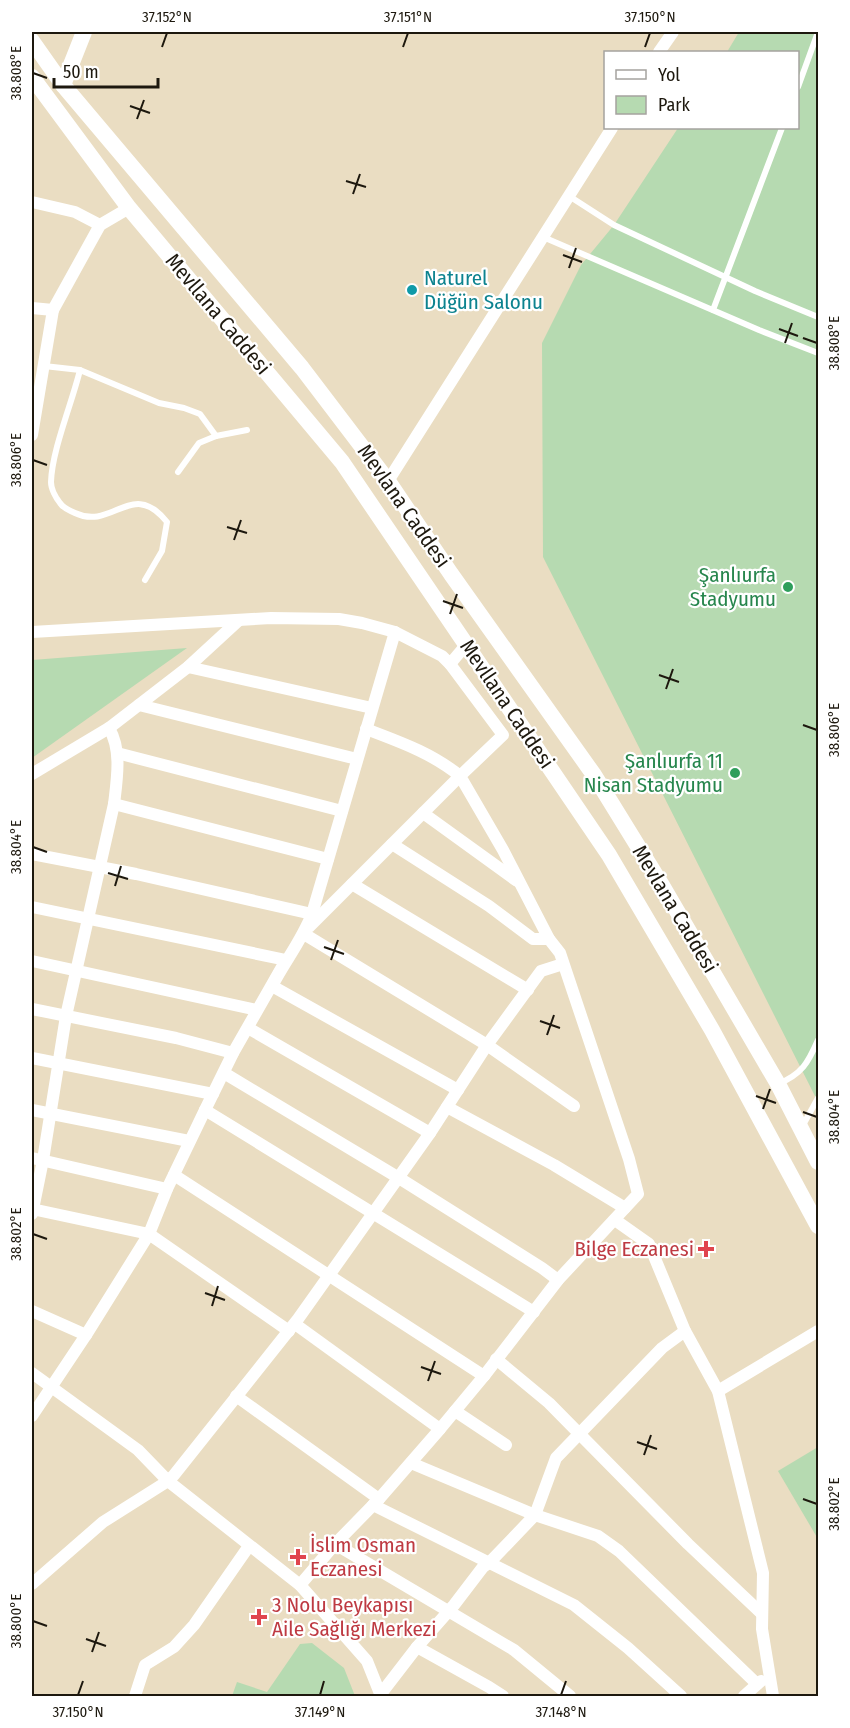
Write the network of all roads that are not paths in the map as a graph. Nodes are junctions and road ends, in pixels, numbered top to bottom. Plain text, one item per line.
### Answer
1 (84, 32) edge
2 (673, 32) edge
3 (818, 32) edge
4 (32, 41) edge
5 (660, 51) edge
6 (32, 77) edge
7 (799, 84) edge
8 (63, 85) junction
9 (611, 129) edge
10 (782, 129) edge
11 (569, 196) junction
12 (32, 202) edge
13 (129, 208) junction
14 (100, 225) junction
15 (543, 237) junction
16 (725, 277) junction
17 (32, 308) edge
18 (53, 310) junction
19 (713, 310) junction
20 (819, 317) edge
21 (819, 353) edge
22 (44, 366) junction
23 (80, 370) junction
24 (247, 430) dead end
25 (32, 435) edge
26 (216, 436) junction
27 (178, 471) dead end
28 (388, 481) junction
29 (145, 580) dead end
30 (238, 621) junction
31 (32, 632) edge
32 (395, 632) junction
33 (466, 645) junction
34 (450, 664) junction
35 (188, 667) junction
36 (139, 705) junction
37 (372, 708) junction
38 (109, 728) junction
39 (366, 729) junction
40 (117, 753) junction
41 (357, 759) junction
42 (32, 774) edge
43 (460, 776) junction
44 (114, 804) junction
45 (342, 811) junction
46 (423, 813) junction
47 (392, 844) junction
48 (32, 854) edge
49 (328, 859) junction
50 (99, 867) junction
51 (519, 882) junction
52 (352, 884) junction
53 (32, 907) edge
54 (312, 914) junction
55 (88, 919) junction
56 (305, 932) junction
57 (549, 939) junction
58 (286, 960) junction
59 (32, 961) edge
60 (564, 964) junction
61 (76, 970) junction
62 (528, 990) junction
63 (32, 1009) edge
64 (257, 1010) junction
65 (66, 1016) junction
66 (248, 1028) junction
67 (819, 1040) edge
68 (487, 1045) junction
69 (233, 1053) junction
70 (32, 1058) edge
71 (60, 1064) junction
72 (224, 1073) junction
73 (778, 1084) junction
74 (458, 1089) junction
75 (213, 1094) junction
76 (819, 1098) edge
77 (574, 1106) dead end
78 (447, 1107) junction
79 (32, 1110) edge
80 (205, 1110) junction
81 (51, 1114) junction
82 (801, 1128) junction
83 (430, 1133) junction
84 (189, 1140) junction
85 (38, 1159) edge
86 (819, 1162) edge
87 (174, 1175) junction
88 (399, 1178) junction
89 (168, 1189) junction
90 (625, 1208) junction
91 (32, 1209) edge
92 (32, 1214) edge
93 (372, 1214) junction
94 (615, 1220) junction
95 (819, 1226) edge
96 (149, 1234) junction
97 (329, 1275) junction
98 (558, 1280) junction
99 (32, 1311) edge
100 (534, 1312) junction
101 (292, 1327) junction
102 (685, 1331) junction
103 (819, 1332) edge
104 (86, 1335) junction
105 (496, 1359) junction
106 (32, 1373) edge
107 (484, 1376) junction
108 (51, 1388) junction
109 (718, 1391) junction
110 (236, 1396) junction
111 (455, 1411) junction
112 (32, 1416) edge
113 (440, 1429) junction
114 (580, 1433) junction
115 (506, 1445) dead end
116 (411, 1462) junction
117 (168, 1481) junction
118 (376, 1502) junction
119 (535, 1515) junction
120 (335, 1544) junction
121 (249, 1546) junction
122 (490, 1562) junction
123 (32, 1584) edge
124 (300, 1585) junction
125 (448, 1611) junction
126 (761, 1613) junction
127 (417, 1647) junction
128 (769, 1677) junction
129 (757, 1684) junction
130 (135, 1696) edge
131 (381, 1696) edge
132 (503, 1696) edge
133 (570, 1696) edge
134 (681, 1696) edge
135 (744, 1696) edge
136 (773, 1696) edge

1 - 8 main road
2 - 5 street
3 - 7 lane
4 - 8 main road, Mevlana Caddesi
6 - 13 main road, Mevllana Caddesi
8 - 28 main road, Mevlana Caddesi
9 - 11 street
10 - 16 lane
11 - 15 street
11 - 16 lane
12 - 14 street
13 - 14 street
13 - 33 main road, Mevllana Caddesi
14 - 18 street
15 - 19 lane
15 - 28 street
16 - 19 lane
16 - 20 lane
17 - 18 street
18 - 22 street
19 - 21 lane
22 - 23 lane
22 - 25 street
23 - 26 lane
23 - 29 lane
24 - 26 lane
26 - 27 lane
28 - 73 main road, Mevlana Caddesi
30 - 31 street
30 - 32 street
30 - 35 street
32 - 34 street
32 - 37 street
33 - 34 street
33 - 95 main road, Mevllana Caddesi
34 - 43 street
35 - 36 street
35 - 37 street
36 - 38 street
36 - 41 street
37 - 39 street
38 - 40 street
38 - 42 street
39 - 41 street
39 - 43 street
40 - 44 street
40 - 45 street
41 - 45 street
43 - 46 street
43 - 51 street
44 - 49 street
44 - 50 street
45 - 49 street
46 - 47 street
46 - 51 street
47 - 52 street
47 - 57 street
48 - 50 street
49 - 54 street
50 - 54 street
50 - 55 street
51 - 57 street
52 - 56 street
52 - 62 street
53 - 55 street
54 - 56 street
55 - 58 street
55 - 61 street
56 - 58 street
56 - 68 street
57 - 60 street
58 - 64 street
58 - 74 street
59 - 61 street
60 - 62 street
60 - 90 street
61 - 64 street
61 - 65 street
62 - 68 street
63 - 65 street
64 - 66 street
65 - 69 street
65 - 71 street
66 - 69 street
66 - 83 street
67 - 73 lane
68 - 74 street
68 - 77 street
69 - 72 street
70 - 71 street
71 - 75 street
71 - 81 street
72 - 75 street
72 - 88 street
73 - 82 main road, Mevlana Caddesi
74 - 78 street
75 - 80 street
76 - 82 lane
78 - 83 street
78 - 90 street
79 - 81 street
80 - 84 street
80 - 93 street
81 - 84 street
81 - 85 street
82 - 86 main road, Mevlana Caddesi
83 - 88 street
84 - 87 street
85 - 89 street
85 - 91 street
87 - 89 street
87 - 97 street
88 - 93 street
88 - 98 street
89 - 96 street
90 - 94 street
91 - 92 street
91 - 96 street
93 - 97 street
93 - 100 street
94 - 98 street
94 - 102 street
96 - 101 street
96 - 104 street
97 - 101 street
97 - 107 street
98 - 100 street
99 - 104 street
100 - 105 street
101 - 110 street
101 - 113 street
102 - 109 street
102 - 114 street
103 - 109 street
104 - 108 street
105 - 107 street
105 - 114 street
106 - 108 street
107 - 111 street
108 - 112 street
108 - 117 street
109 - 126 street
110 - 117 street
110 - 118 street
111 - 113 street
111 - 115 street
113 - 116 street
114 - 119 street
114 - 126 street
116 - 118 street
116 - 119 street
117 - 121 street
117 - 123 street
118 - 120 street
118 - 122 street
119 - 122 street
119 - 129 street
120 - 124 street
120 - 125 street
121 - 124 street
121 - 130 street
122 - 125 street
122 - 134 street
124 - 131 street
125 - 127 street
125 - 133 street
126 - 128 street
127 - 131 street
127 - 132 street
128 - 129 street
128 - 136 street
129 - 135 street

